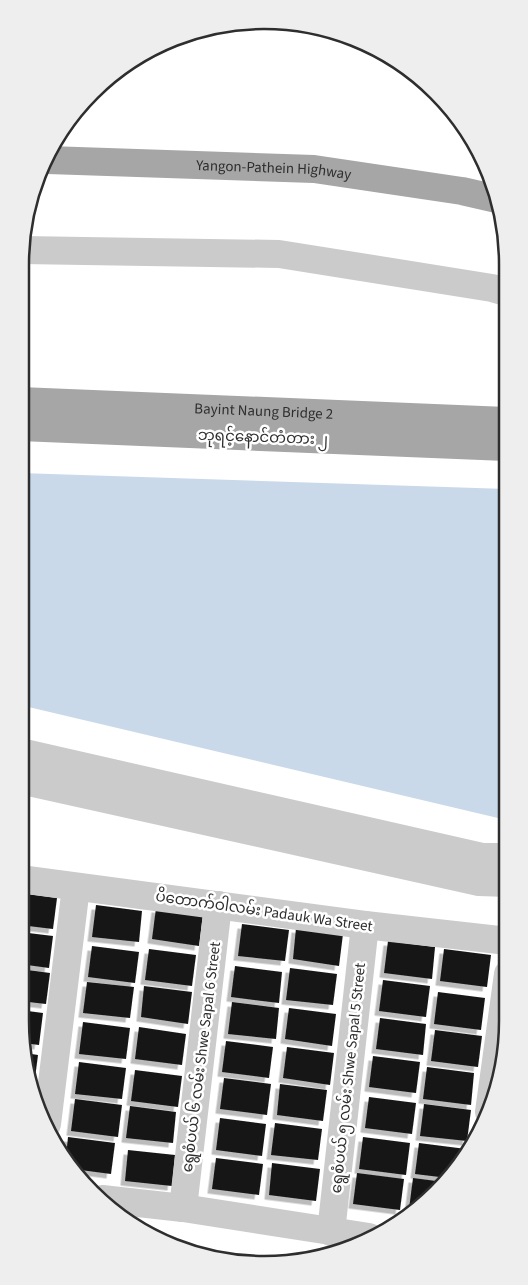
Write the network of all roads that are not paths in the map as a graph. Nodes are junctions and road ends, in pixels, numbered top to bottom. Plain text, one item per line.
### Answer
1 (53, 160) edge
2 (489, 197) edge
3 (29, 250) edge
4 (499, 290) edge
5 (29, 401) edge
6 (499, 421) edge
7 (29, 427) edge
8 (499, 447) edge
9 (29, 754) edge
10 (29, 782) edge
11 (499, 857) edge
12 (29, 880) edge
13 (499, 883) edge
14 (76, 886) junction
15 (218, 905) junction
16 (365, 925) junction
17 (499, 940) edge
18 (499, 1037) edge
19 (494, 1071) edge
20 (48, 1114) edge
21 (111, 1200) edge
22 (183, 1208) junction
23 (331, 1232) junction
24 (361, 1235) edge

1 - 2 main road, Yangon-Pathein Highway
3 - 4 street
5 - 6 main road, Bayint Naung Bridge 2
7 - 8 main road, ဘုရင့်နောင်တံတား ၂
9 - 11 street
10 - 13 street
12 - 14 street, ပိတောက်ဝါလမ်း Padauk Wa Street
14 - 15 street, ပိတောက်ဝါလမ်း Padauk Wa Street
14 - 20 street
15 - 16 street, ပိတောက်ဝါလမ်း Padauk Wa Street
15 - 22 street, ရွေစံပယ် ၆ လမ်း Shwe Sapal 6 Street
16 - 17 street, ပိတောက်ဝါလမ်း Padauk Wa Street
16 - 23 street, ရွေစံပယ် ၅ လမ်း Shwe Sapal 5 Street
18 - 19 street
21 - 22 street
22 - 23 street
23 - 24 street

